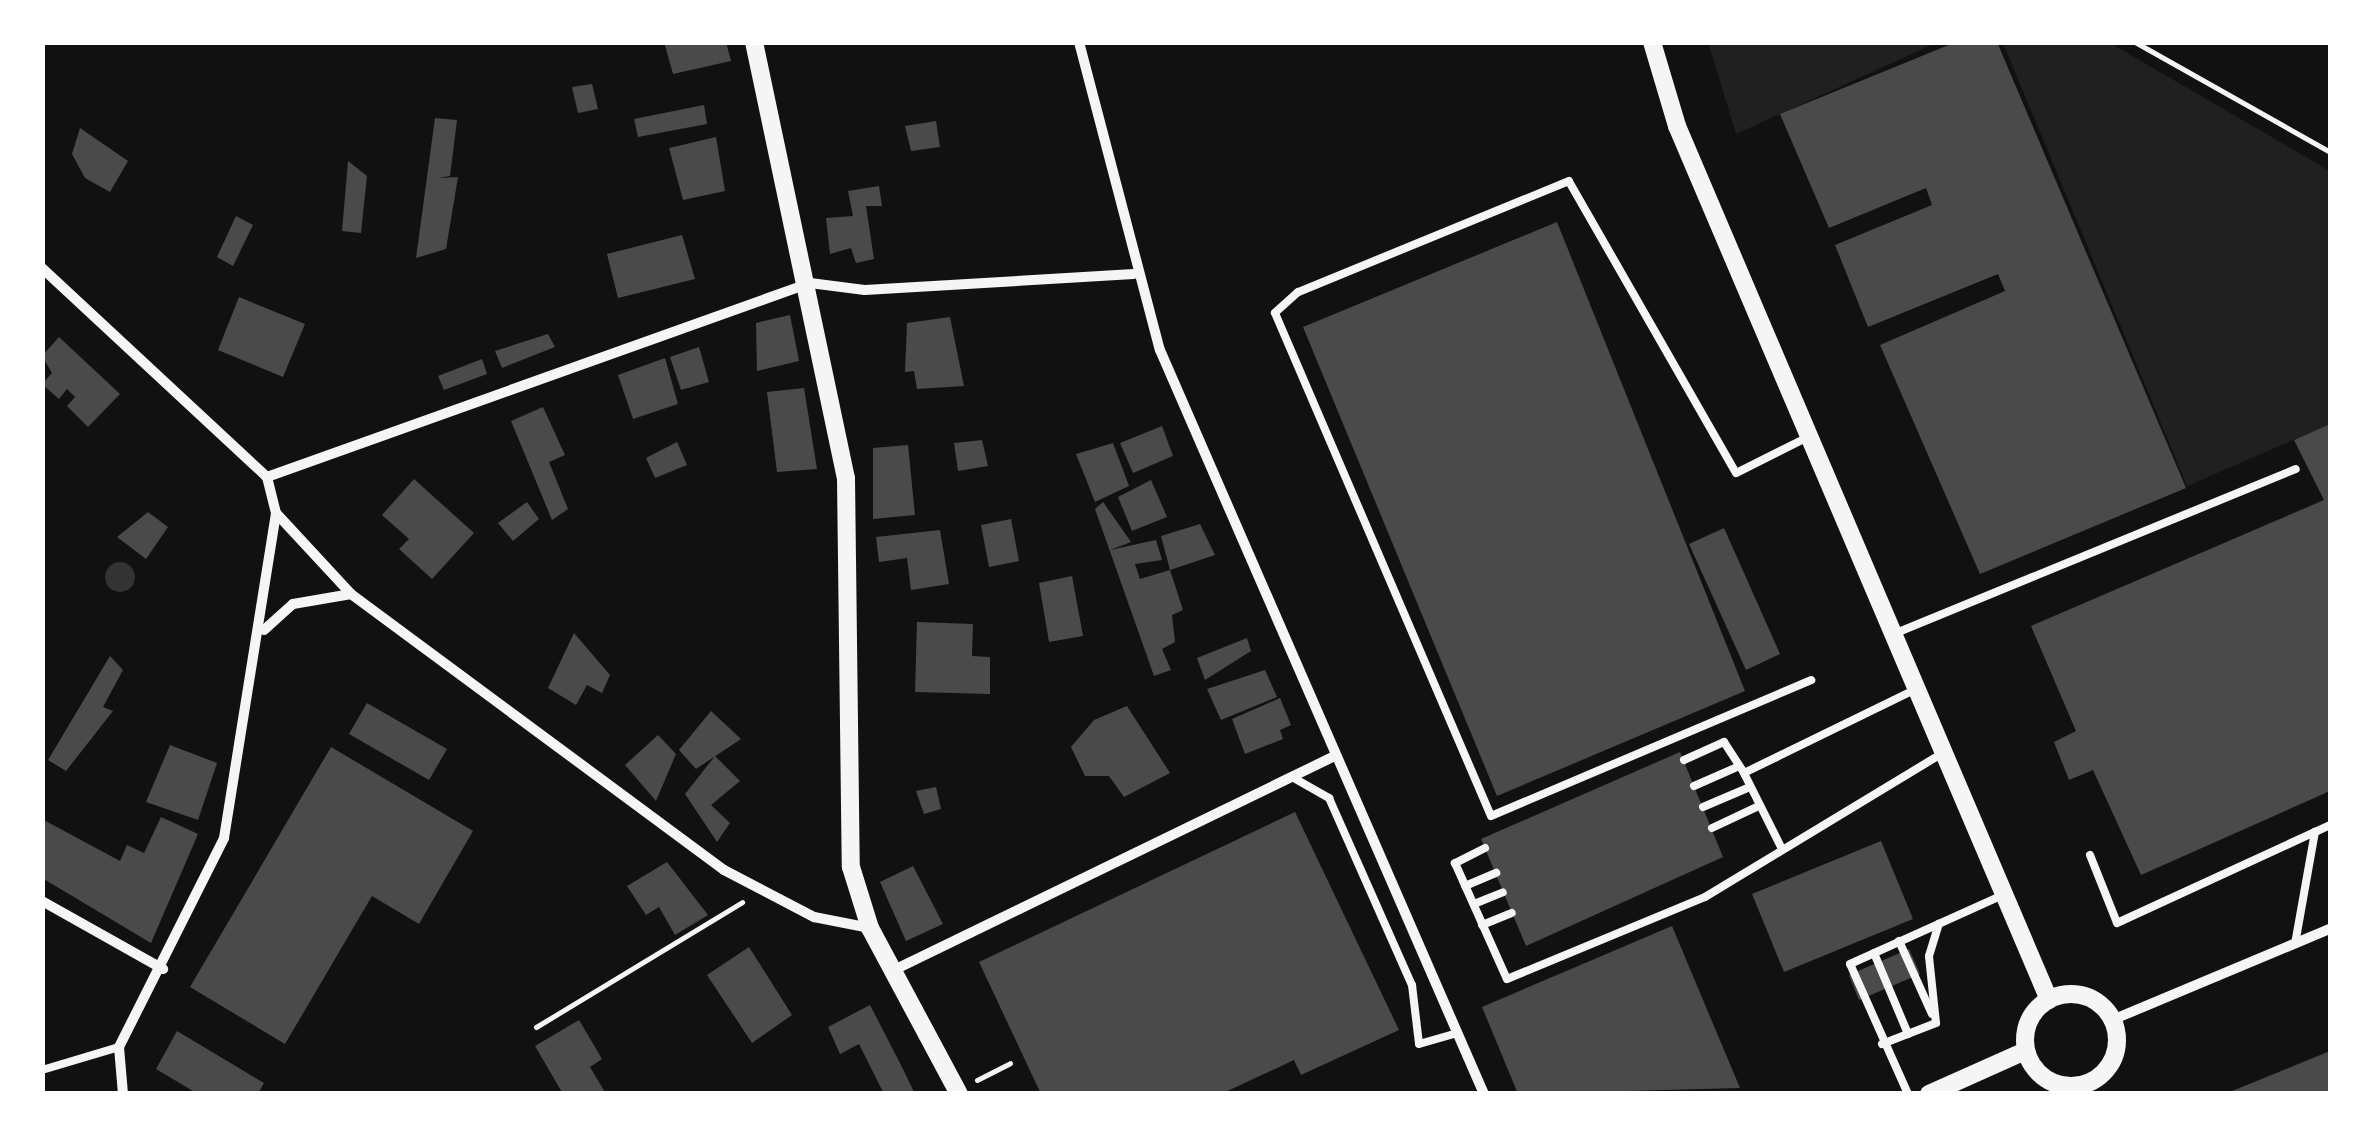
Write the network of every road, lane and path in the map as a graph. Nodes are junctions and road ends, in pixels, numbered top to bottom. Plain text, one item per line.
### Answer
1 (754, 42) edge
2 (1079, 42) edge
3 (1652, 42) edge
4 (2134, 42) edge
5 (2330, 152) edge
6 (42, 268) edge
7 (1134, 274) junction
8 (810, 283) junction
9 (1811, 436) junction
10 (2296, 469) dead end
11 (267, 477) junction
12 (276, 513) junction
13 (351, 594) junction
14 (262, 632) junction
15 (1896, 633) junction
16 (1811, 680) dead end
17 (1920, 687) junction
18 (1947, 750) junction
19 (1333, 757) junction
20 (1684, 760) dead end
21 (1735, 768) junction
22 (1744, 773) junction
23 (1292, 777) junction
24 (1694, 786) dead end
25 (1750, 788) junction
26 (1759, 806) junction
27 (1703, 807) dead end
28 (2330, 825) edge
29 (1712, 828) dead end
30 (2315, 832) junction
31 (1485, 848) dead end
32 (1782, 849) junction
33 (2090, 855) dead end
34 (1496, 872) dead end
35 (1465, 886) junction
36 (762, 890) junction
37 (1503, 892) dead end
38 (2005, 894) junction
39 (42, 901) edge
40 (1474, 904) junction
41 (1512, 913) dead end
42 (1940, 923) junction
43 (1482, 925) junction
44 (870, 928) junction
45 (2330, 929) edge
46 (1899, 941) junction
47 (2296, 944) junction
48 (1874, 953) junction
49 (163, 969) junction
50 (894, 970) junction
51 (2048, 1000) junction
52 (2112, 1020) junction
53 (1936, 1023) junction
54 (536, 1027) dead end
55 (1457, 1034) junction
56 (1908, 1034) junction
57 (1882, 1044) junction
58 (120, 1047) junction
59 (2026, 1051) junction
60 (1010, 1063) dead end
61 (42, 1070) edge
62 (986, 1076) dead end
63 (2090, 1088) edge
64 (1938, 1092) edge
65 (123, 1094) edge
66 (959, 1094) edge
67 (1484, 1094) edge
68 (1908, 1094) edge

1 - 8 street
2 - 7 street
3 - 9 street
4 - 5 path
6 - 11 street
7 - 8 street
7 - 19 street
8 - 11 street
8 - 44 street
9 - 15 street
9 - 16 lane
10 - 15 lane
11 - 12 street
12 - 13 street
12 - 14 street
13 - 14 street
13 - 36 street
14 - 49 street
15 - 17 street
17 - 18 street
17 - 22 lane
18 - 32 lane
18 - 38 street
19 - 23 street
19 - 55 street
20 - 21 lane
21 - 22 lane
21 - 24 lane
22 - 25 lane
23 - 50 street
23 - 55 lane
25 - 26 lane
25 - 27 lane
26 - 29 lane
26 - 32 lane
28 - 30 lane
30 - 33 lane
30 - 47 lane
31 - 35 lane
32 - 43 lane
34 - 35 lane
35 - 40 lane
36 - 44 street
36 - 54 path
37 - 40 lane
38 - 42 lane
38 - 51 street
39 - 49 street
40 - 43 lane
41 - 43 lane
42 - 46 lane
42 - 53 lane
44 - 50 street
45 - 47 street
46 - 48 lane
46 - 53 lane
47 - 52 street
48 - 56 lane
48 - 57 lane
49 - 58 street
50 - 66 street
51 - 52 street
51 - 59 street
52 - 63 street
53 - 56 lane
55 - 67 street
56 - 57 lane
57 - 68 lane
58 - 61 lane
58 - 65 street
59 - 63 street
59 - 64 street
60 - 62 path

